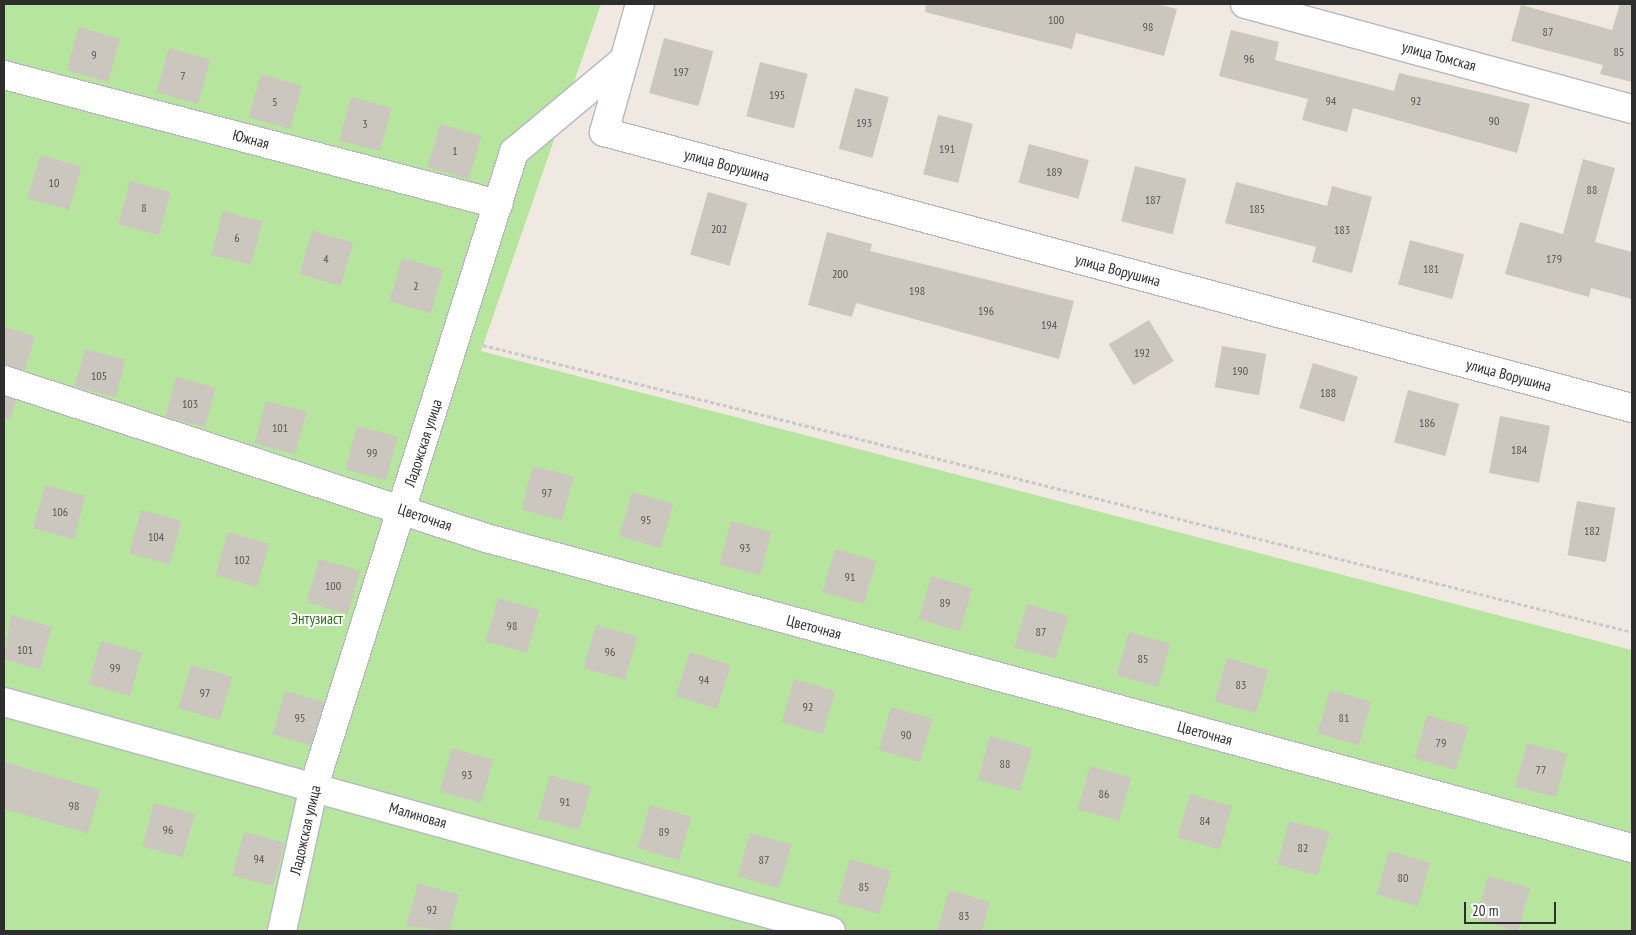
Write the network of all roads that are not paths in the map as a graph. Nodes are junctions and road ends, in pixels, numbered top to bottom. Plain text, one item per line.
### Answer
1 (640, 4) edge
2 (1245, 4) edge
3 (624, 60) junction
4 (4, 75) edge
5 (1632, 109) edge
6 (498, 204) junction
7 (4, 380) edge
8 (1632, 408) edge
9 (402, 508) junction
10 (4, 702) edge
11 (314, 786) junction
12 (1632, 848) edge
13 (282, 931) edge
14 (831, 931) edge

1 - 3 street
2 - 5 street, улица Томская
3 - 6 street, Ладожская улица
3 - 8 street, улица Ворушина
4 - 6 street, Южная
6 - 9 street, Ладожская улица
7 - 9 street, Цветочная
9 - 11 street, Ладожская улица
9 - 12 street, Цветочная
10 - 11 street, Малиновая
11 - 13 street, Ладожская улица
11 - 14 street, Малиновая

